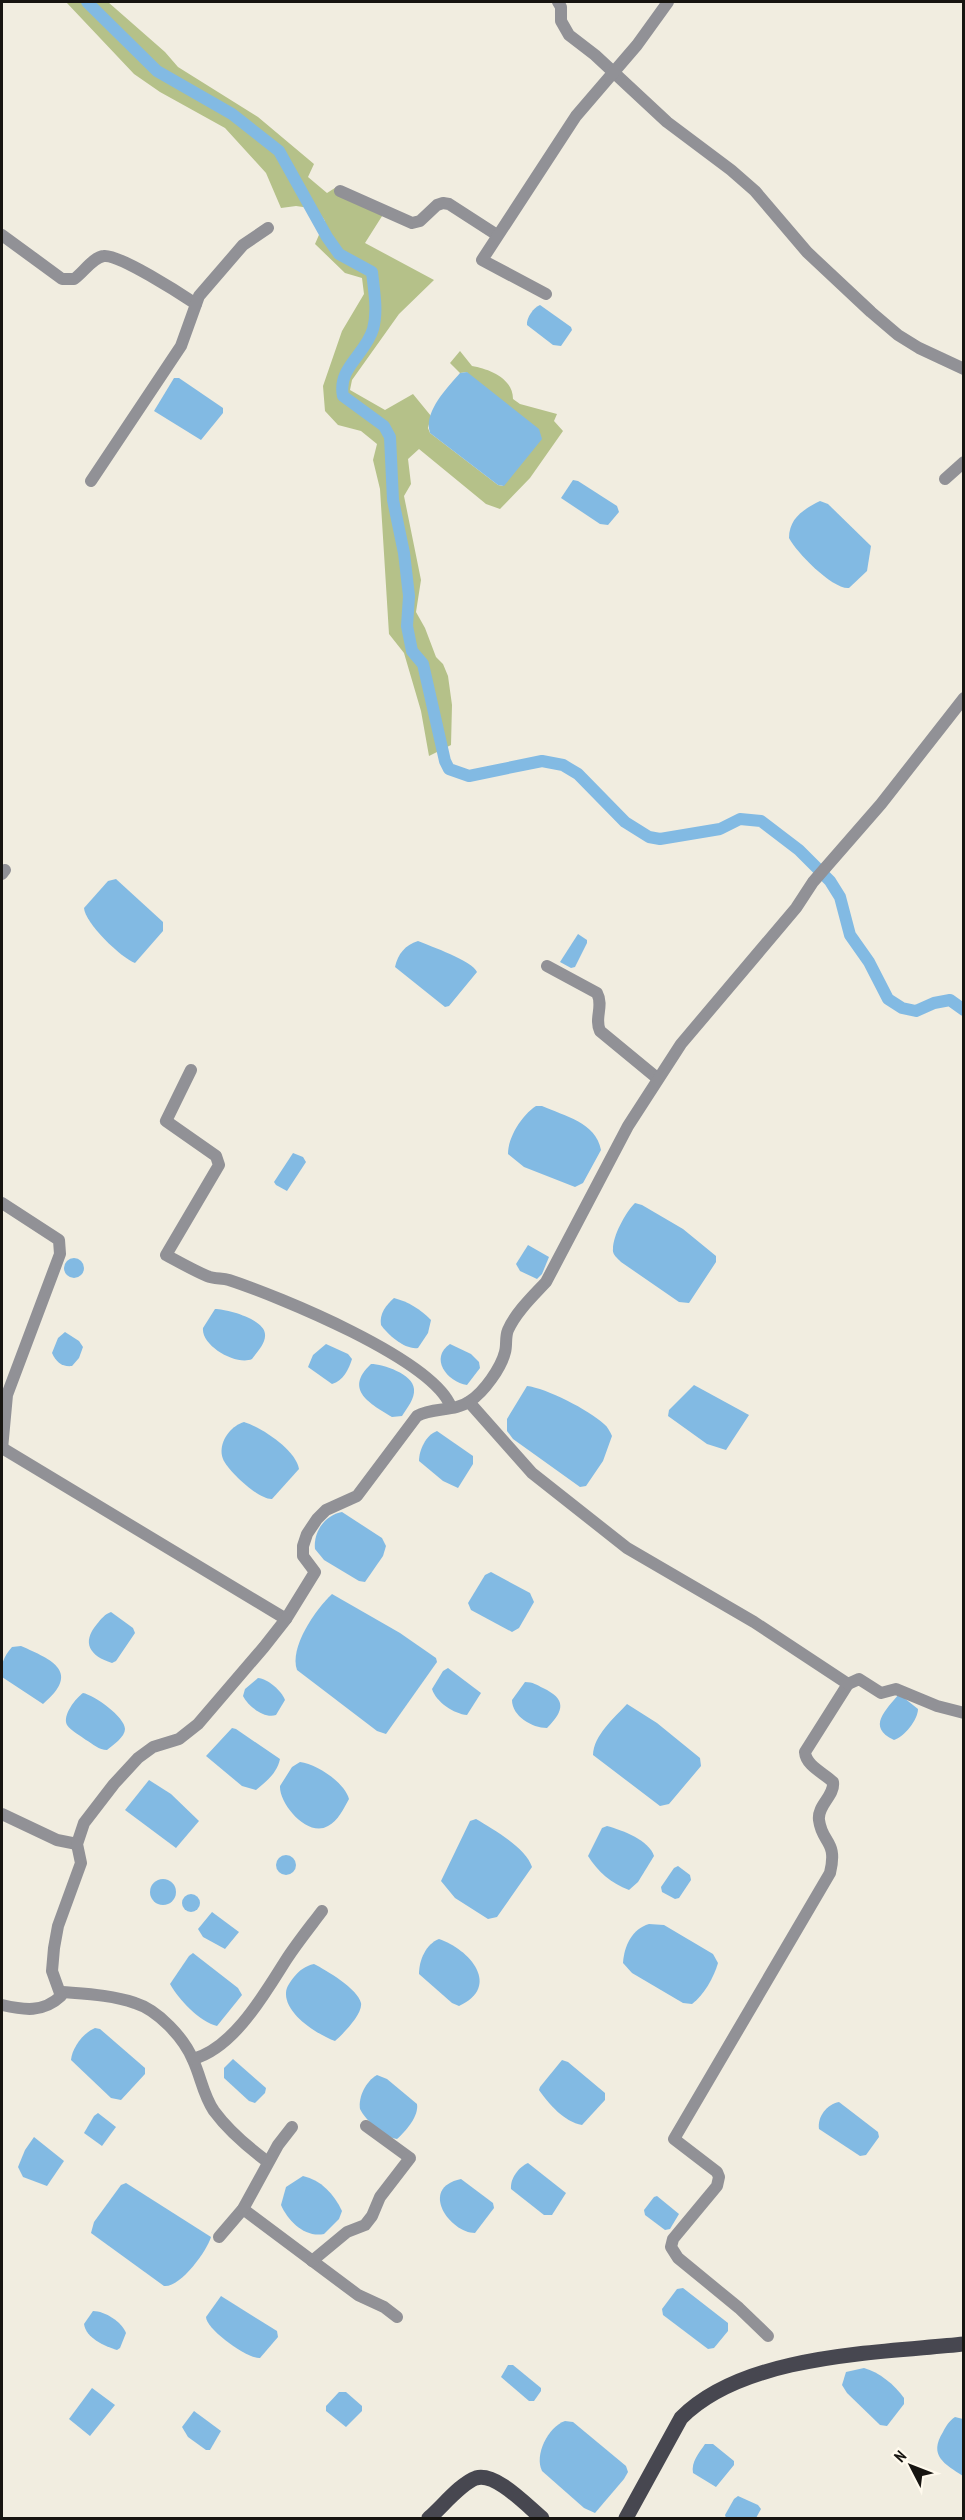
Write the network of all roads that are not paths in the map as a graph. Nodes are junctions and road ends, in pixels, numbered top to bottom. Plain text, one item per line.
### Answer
1 (558, 2) edge
2 (668, 2) edge
3 (613, 72) junction
4 (340, 190) dead end
5 (268, 228) dead end
6 (2, 235) edge
7 (497, 235) junction
8 (546, 294) dead end
9 (196, 304) junction
10 (963, 369) edge
11 (963, 462) edge
12 (945, 479) dead end
13 (91, 481) dead end
14 (963, 698) edge
15 (547, 966) dead end
16 (191, 1070) dead end
17 (657, 1078) junction
18 (2, 1203) edge
19 (469, 1402) junction
20 (452, 1407) junction
21 (2, 1448) edge
22 (286, 1619) junction
23 (848, 1684) junction
24 (963, 1713) edge
25 (2, 1814) edge
26 (77, 1844) junction
27 (322, 1911) dead end
28 (62, 1992) junction
29 (2, 2005) edge
30 (193, 2059) junction
31 (366, 2126) dead end
32 (292, 2127) dead end
33 (268, 2162) junction
34 (243, 2209) junction
35 (219, 2238) dead end
36 (312, 2260) junction
37 (397, 2316) dead end
38 (768, 2336) dead end
39 (963, 2344) edge
40 (429, 2518) edge
41 (542, 2518) edge
42 (626, 2518) edge

1 - 3 street
2 - 3 street
3 - 7 street
3 - 10 street
4 - 7 street
5 - 9 street
6 - 9 street
7 - 8 street
9 - 13 street
11 - 12 street
14 - 17 street
15 - 17 street
16 - 20 street
17 - 19 street
18 - 21 street
19 - 20 street
19 - 23 street
20 - 22 street
21 - 22 street
22 - 26 street
23 - 24 street
23 - 38 street
25 - 26 street
26 - 28 street
27 - 30 street
28 - 29 street
28 - 30 street
30 - 33 street
31 - 36 street
32 - 33 street
33 - 34 street
34 - 35 street
34 - 36 street
36 - 37 street
39 - 42 main road
40 - 41 main road

